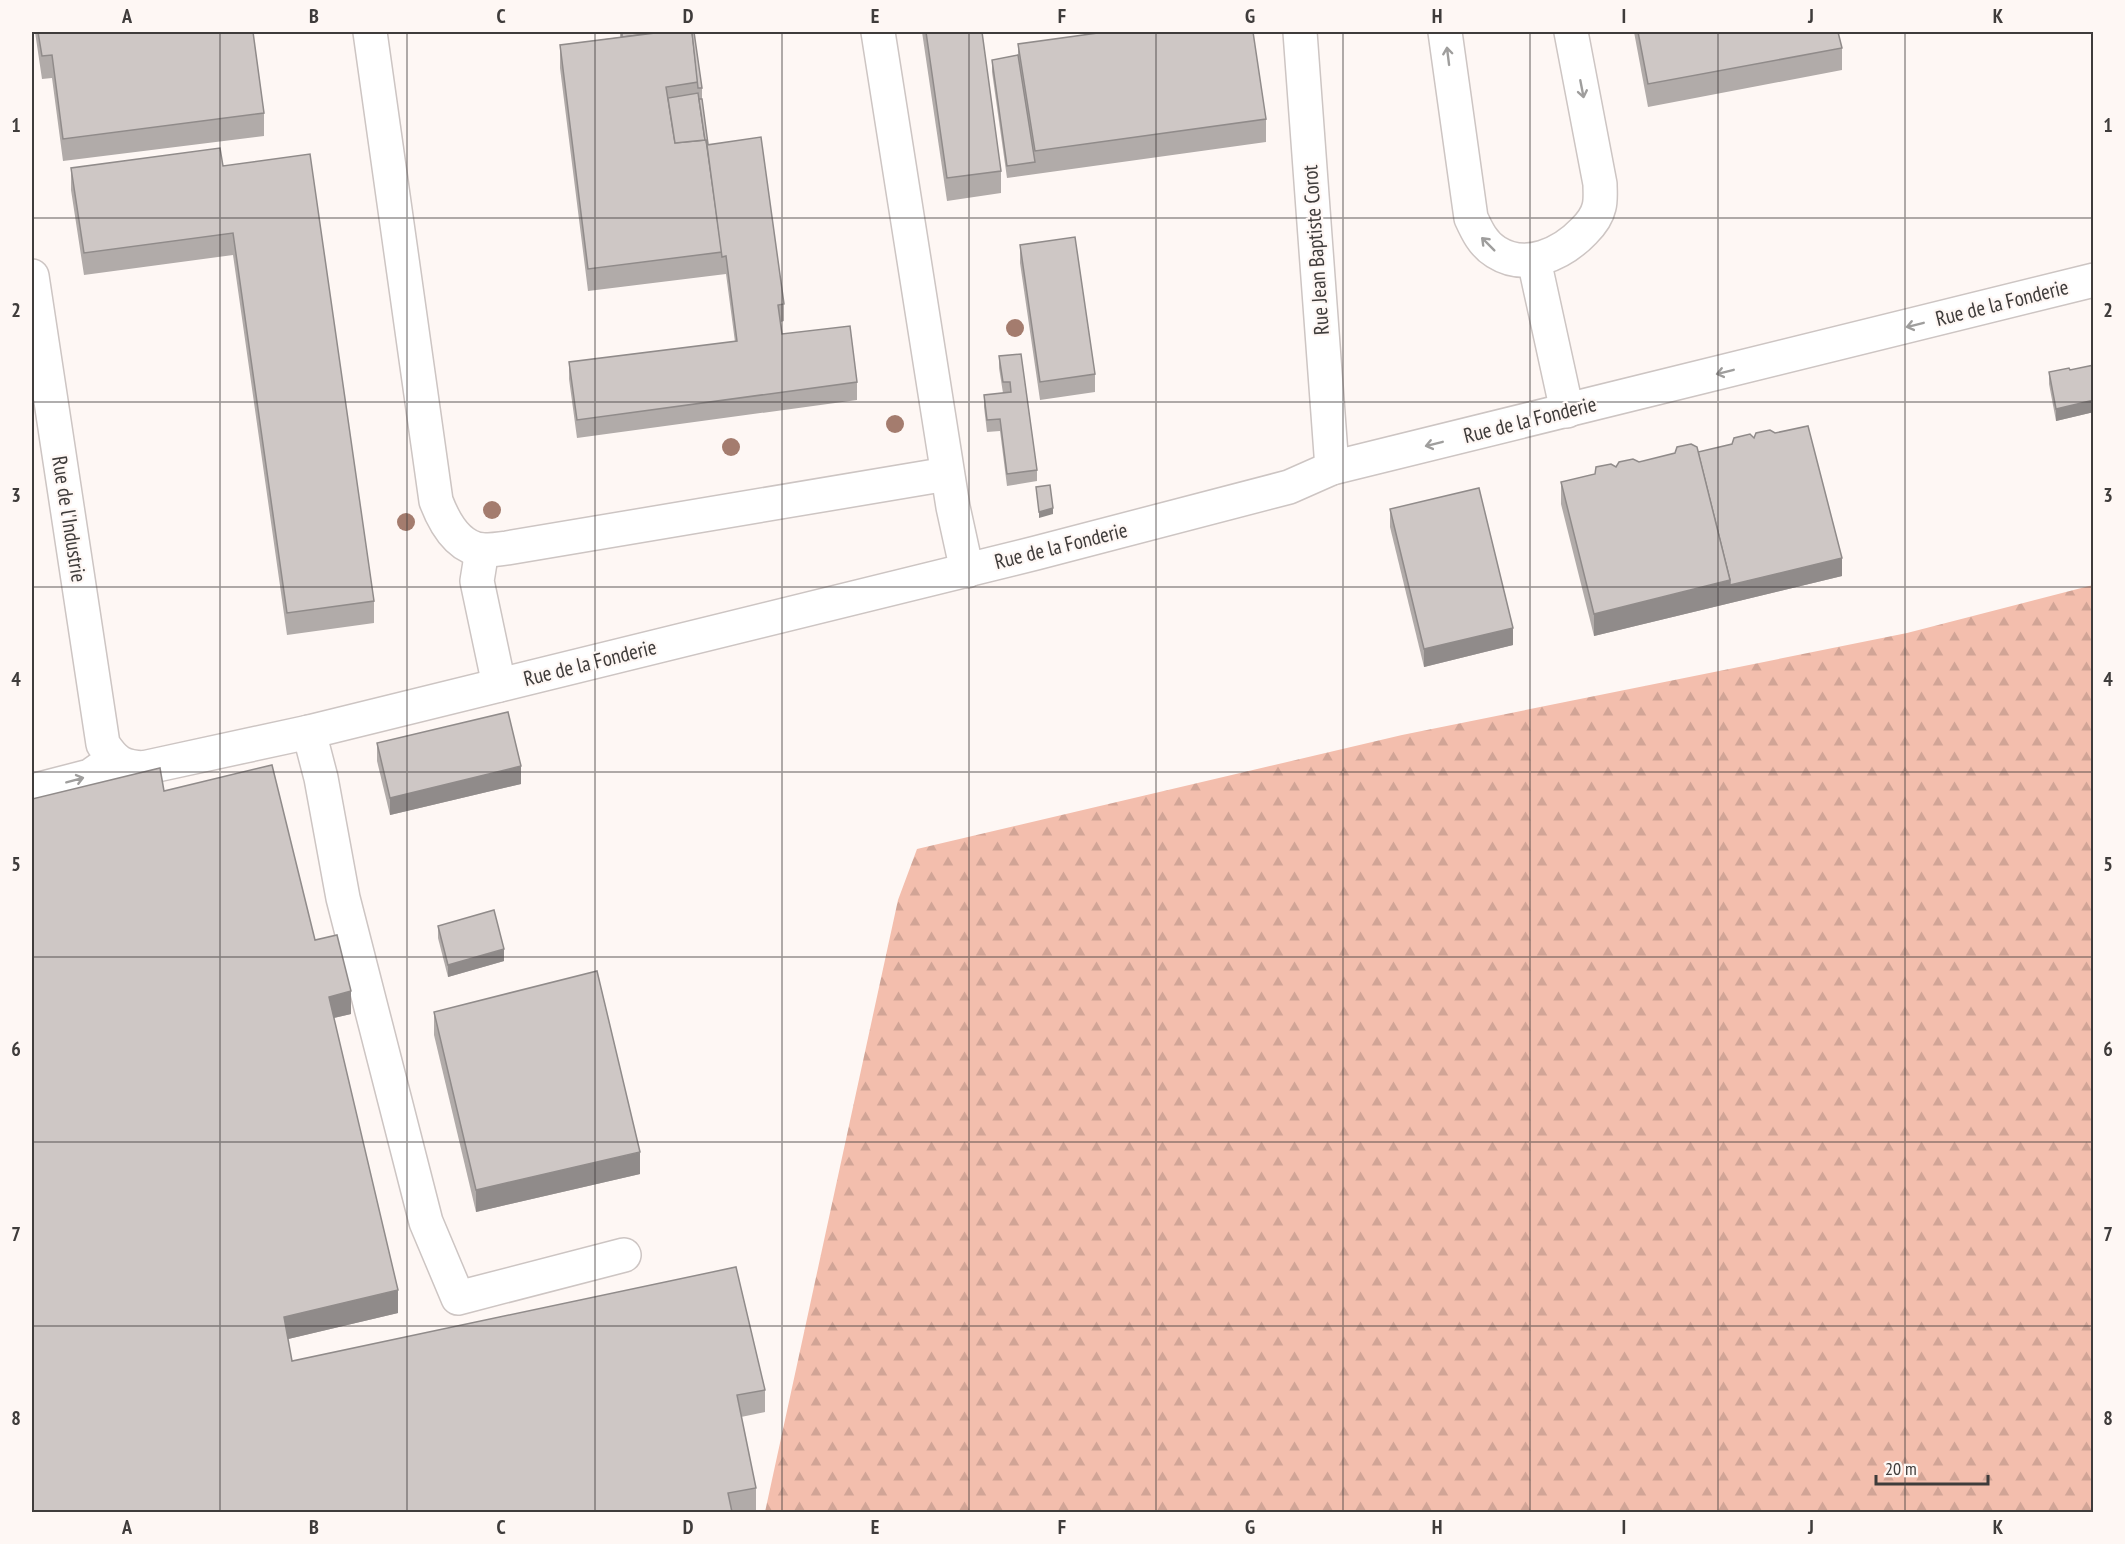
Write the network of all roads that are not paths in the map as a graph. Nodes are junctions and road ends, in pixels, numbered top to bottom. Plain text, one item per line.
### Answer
1 (370, 32) edge
2 (878, 32) edge
3 (1300, 32) edge
4 (1445, 32) edge
5 (1571, 32) edge
6 (1534, 260) junction
7 (32, 276) edge
8 (2094, 280) edge
9 (1567, 411) junction
10 (1332, 468) junction
11 (948, 474) junction
12 (482, 550) junction
13 (967, 571) junction
14 (499, 685) junction
15 (309, 732) junction
16 (114, 759) junction
17 (32, 791) edge
18 (624, 1255) dead end

1 - 12 street
2 - 11 street
3 - 10 street, Rue Jean Baptiste Corot
6 -> 4 street
5 -> 6 street
6 - 9 street
7 - 16 street, Rue de l'Industrie
8 -> 9 street, Rue de la Fonderie
9 -> 10 street, Rue de la Fonderie
10 - 13 street, Rue de la Fonderie
11 - 12 street
11 - 13 street
12 - 14 street
13 - 14 street, Rue de la Fonderie
14 - 15 street, Rue de la Fonderie
15 - 16 street, Rue de la Fonderie
15 - 18 street
17 -> 16 street

